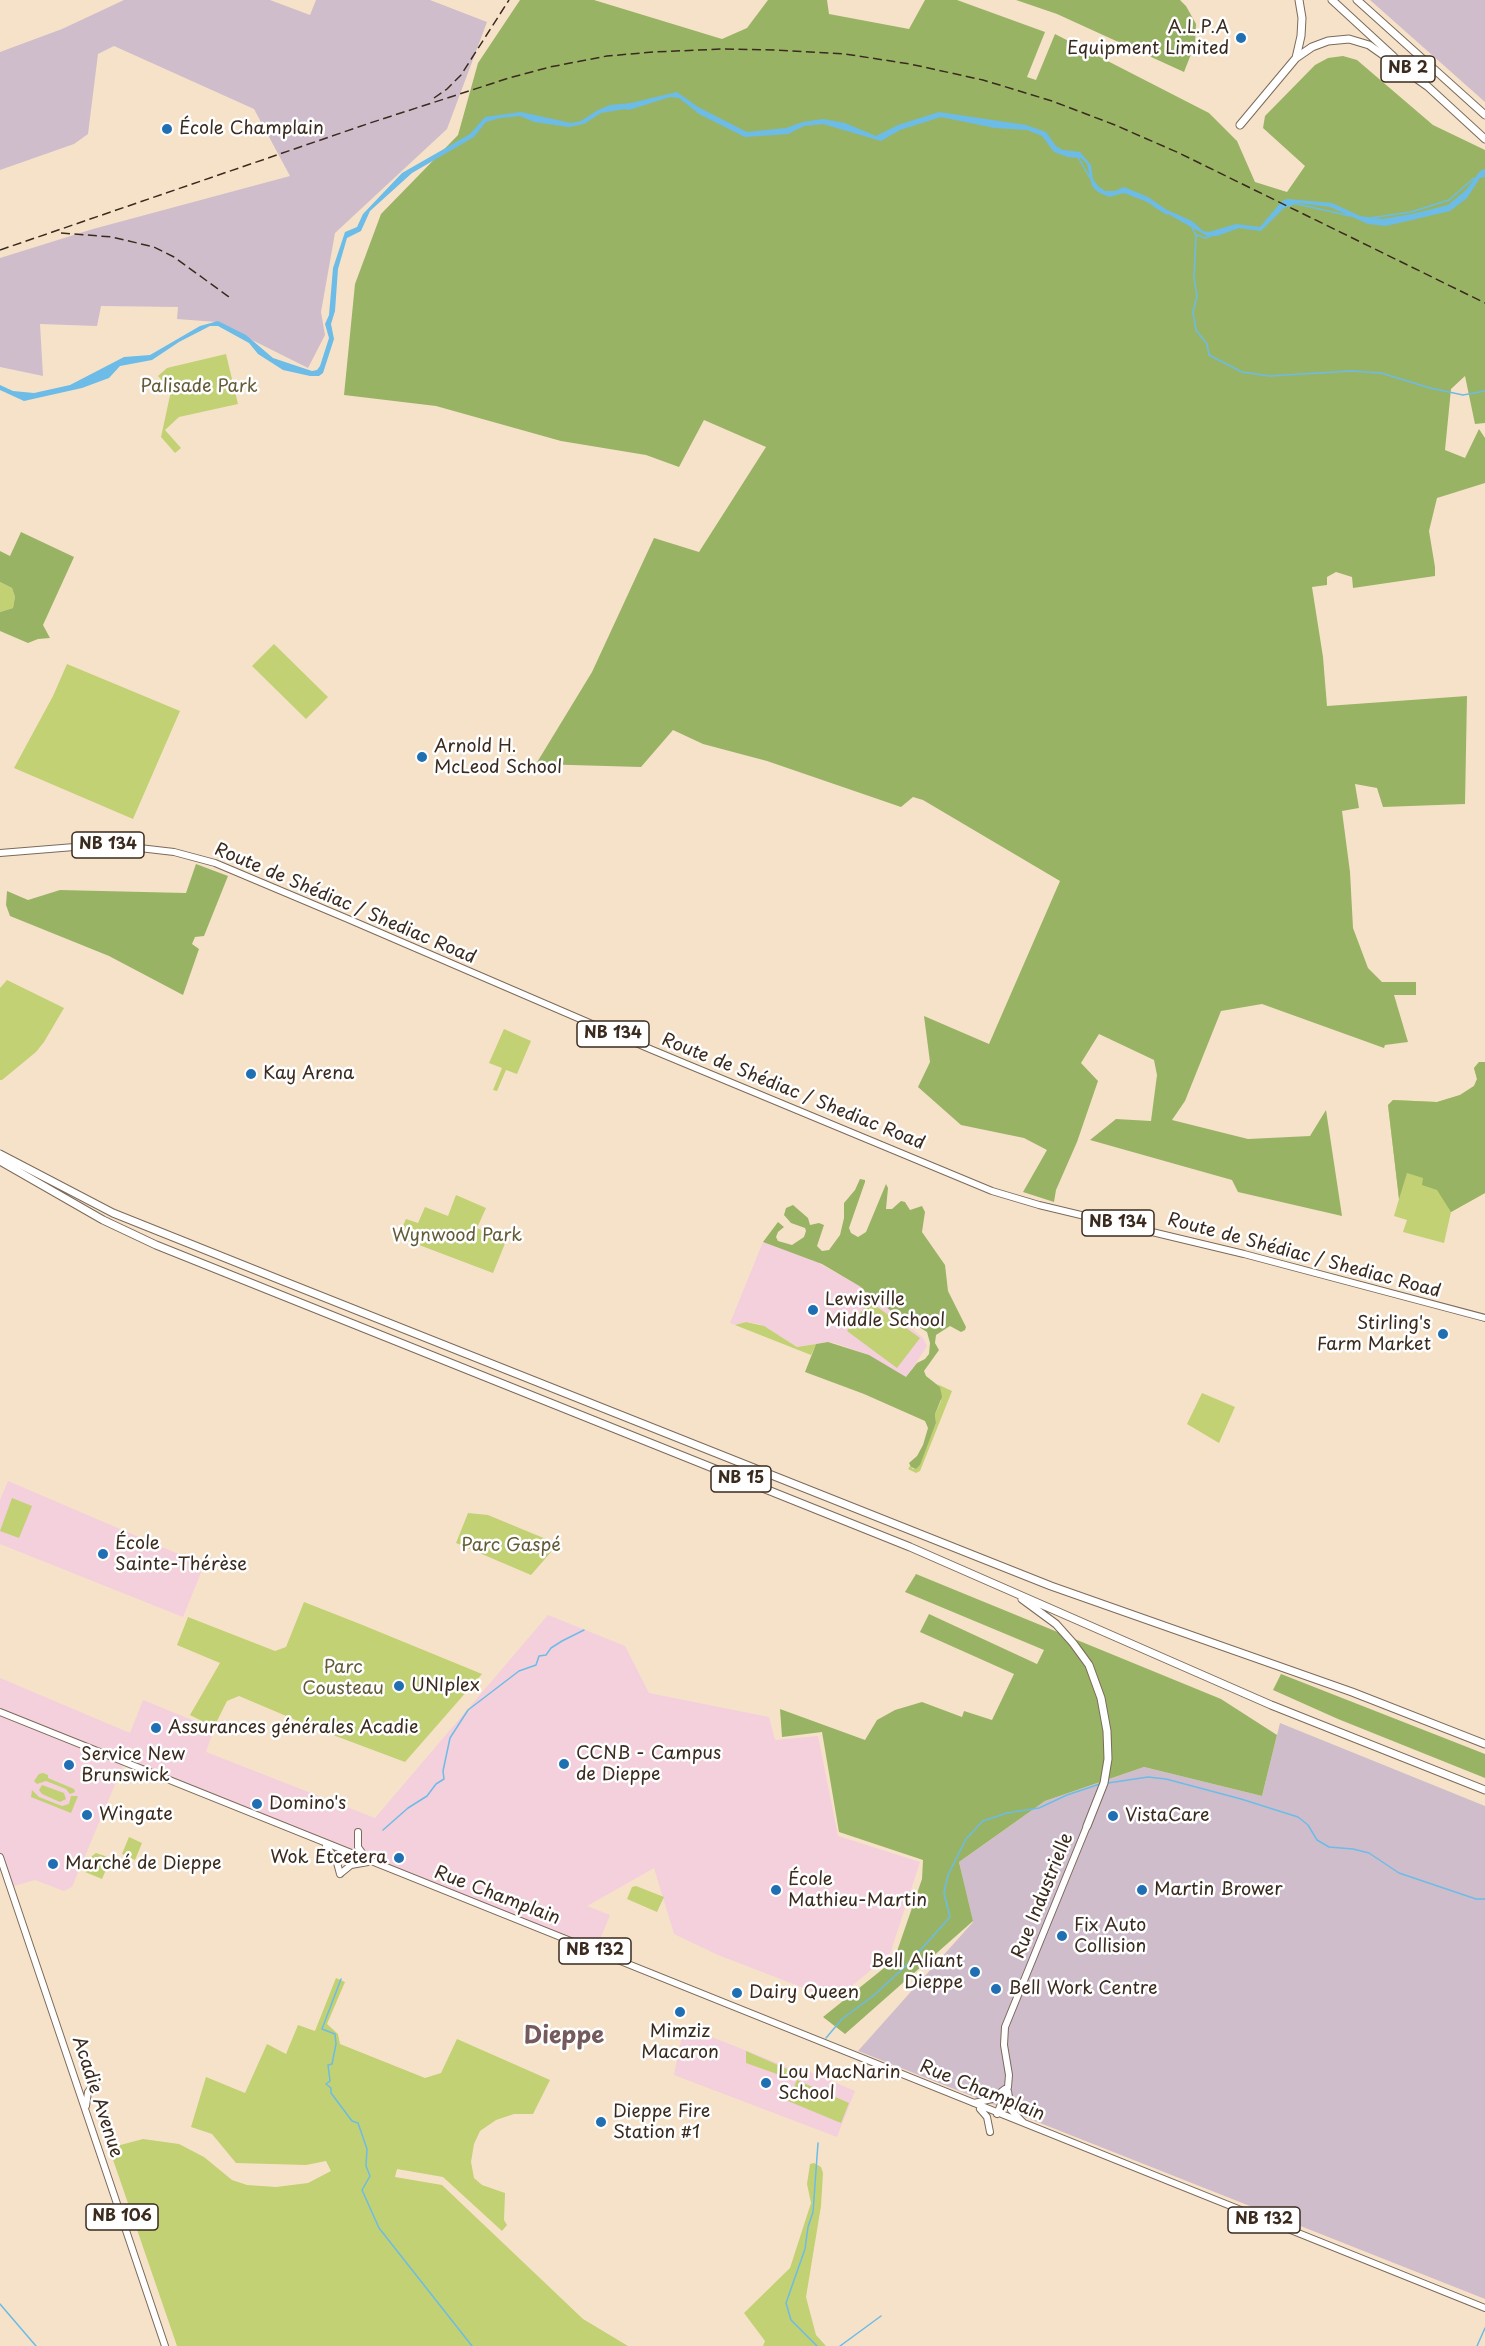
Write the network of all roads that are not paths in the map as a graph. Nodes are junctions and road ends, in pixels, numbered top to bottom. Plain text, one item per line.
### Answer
1 (1299, 0) edge
2 (1332, 0) edge
3 (1357, 0) edge
4 (1296, 58) junction
5 (1427, 86) junction
6 (1485, 115) edge
7 (1240, 125) dead end
8 (1485, 139) edge
9 (0, 853) edge
10 (0, 1154) edge
11 (0, 1161) edge
12 (1485, 1318) edge
13 (1002, 1587) junction
14 (0, 1712) edge
15 (1485, 1744) edge
16 (1485, 1790) edge
17 (1087, 1826) joint
18 (357, 1832) dead end
19 (321, 1842) junction
20 (0, 1857) edge
21 (369, 1862) junction
22 (96, 2081) dead end
23 (1008, 2087) junction
24 (972, 2103) junction
25 (85, 2109) junction
26 (997, 2114) junction
27 (1027, 2126) junction
28 (990, 2132) dead end
29 (1485, 2308) edge
30 (165, 2346) edge

1 - 4 highway
2 - 5 highway, NB 2
3 - 6 highway, NB 2
4 - 5 highway
4 - 7 highway
5 - 8 highway, NB 2
9 - 12 main road, Route de Shédiac / Shediac Road / NB 134
10 - 15 highway, NB 15
11 - 13 highway, NB 15
13 - 16 highway, NB 15
13 - 17 highway
14 - 19 main road, Rue Champlain / NB 132
17 - 23 main road, Rue Industrielle
18 - 21 main road
19 - 21 main road, Rue Champlain / NB 132
19 - 21 main road
20 - 25 main road, Acadie Avenue / NB 106
21 - 24 main road, Rue Champlain / NB 132
22 - 25 main road
23 - 24 main road
23 - 26 main road, Rue Industrielle
23 - 27 main road
24 - 26 main road, Rue Champlain / NB 132
24 - 28 main road
25 - 30 main road, Acadie Avenue / NB 106
26 - 27 main road, Rue Champlain / NB 132
27 - 29 main road, Rue Champlain / NB 132

